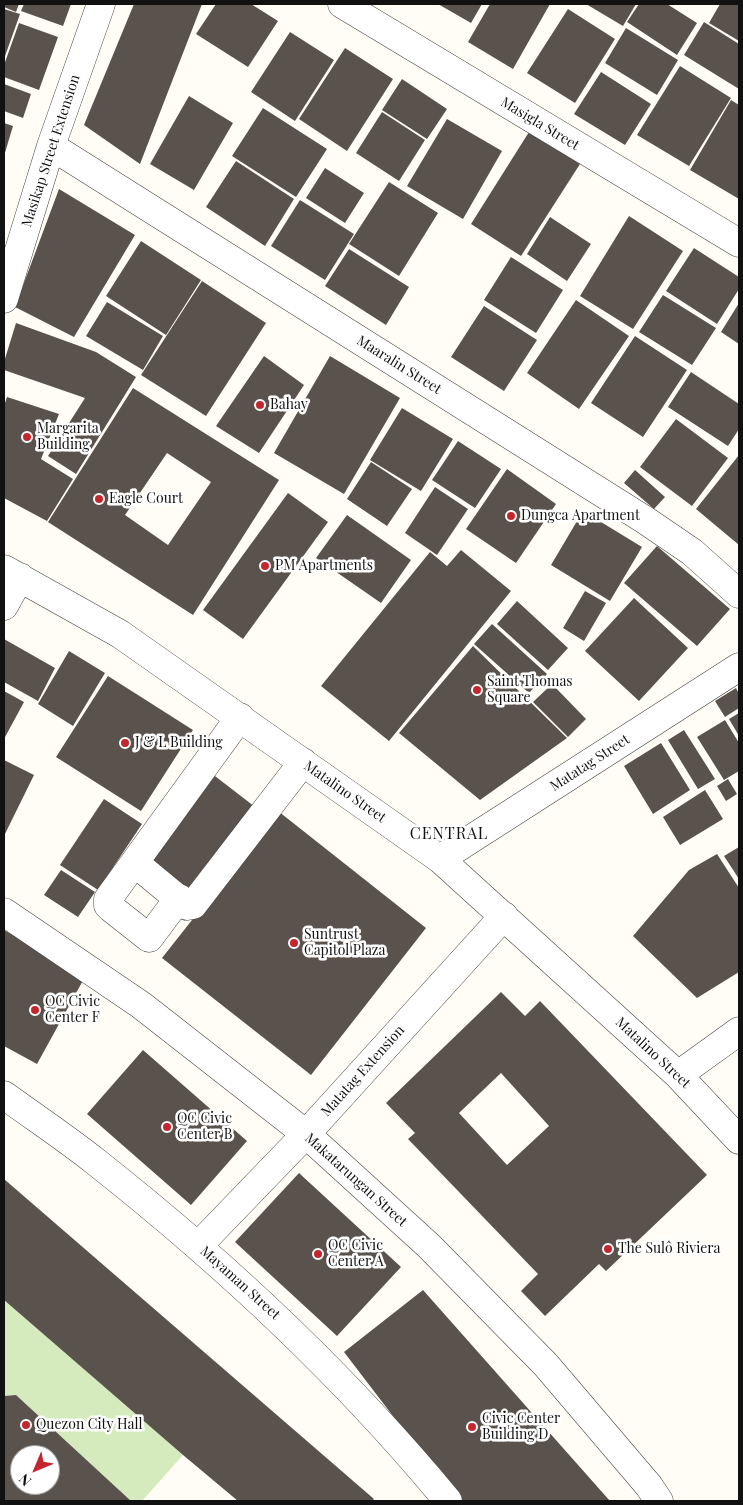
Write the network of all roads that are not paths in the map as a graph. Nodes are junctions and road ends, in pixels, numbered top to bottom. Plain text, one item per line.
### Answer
1 (101, 4) edge
2 (342, 4) edge
3 (51, 146) junction
4 (739, 243) edge
5 (4, 299) edge
6 (12, 573) edge
7 (739, 594) edge
8 (4, 606) edge
9 (739, 667) edge
10 (240, 717) junction
11 (303, 762) junction
12 (440, 859) junction
13 (135, 863) junction
14 (179, 898) junction
15 (4, 912) edge
16 (504, 916) junction
17 (739, 1031) edge
18 (678, 1075) junction
19 (4, 1095) edge
20 (306, 1134) junction
21 (739, 1140) edge
22 (199, 1246) junction
23 (448, 1501) edge
24 (659, 1501) edge

1 - 3 street, Masikap Street Extension
2 - 4 street, Masigla Street
3 - 5 street, Masikap Street Extension
3 - 7 street, Maaralin Street
6 - 8 street
6 - 10 street, Matalino Street
9 - 12 street, Matatag Street
10 - 11 street, Matalino Street
10 - 13 street
11 - 12 street, Matalino Street
11 - 14 street
12 - 16 street, Matalino Street
13 - 14 street
13 - 14 street
15 - 20 street, Makatarungan Street
16 - 18 street, Matalino Street
16 - 20 street, Matatag Extension
17 - 18 street
18 - 21 street, Matalino Street
19 - 22 street, Mayaman Street
20 - 22 street, Matatag Extension
20 - 24 street, Makatarungan Street
22 - 23 street, Mayaman Street

